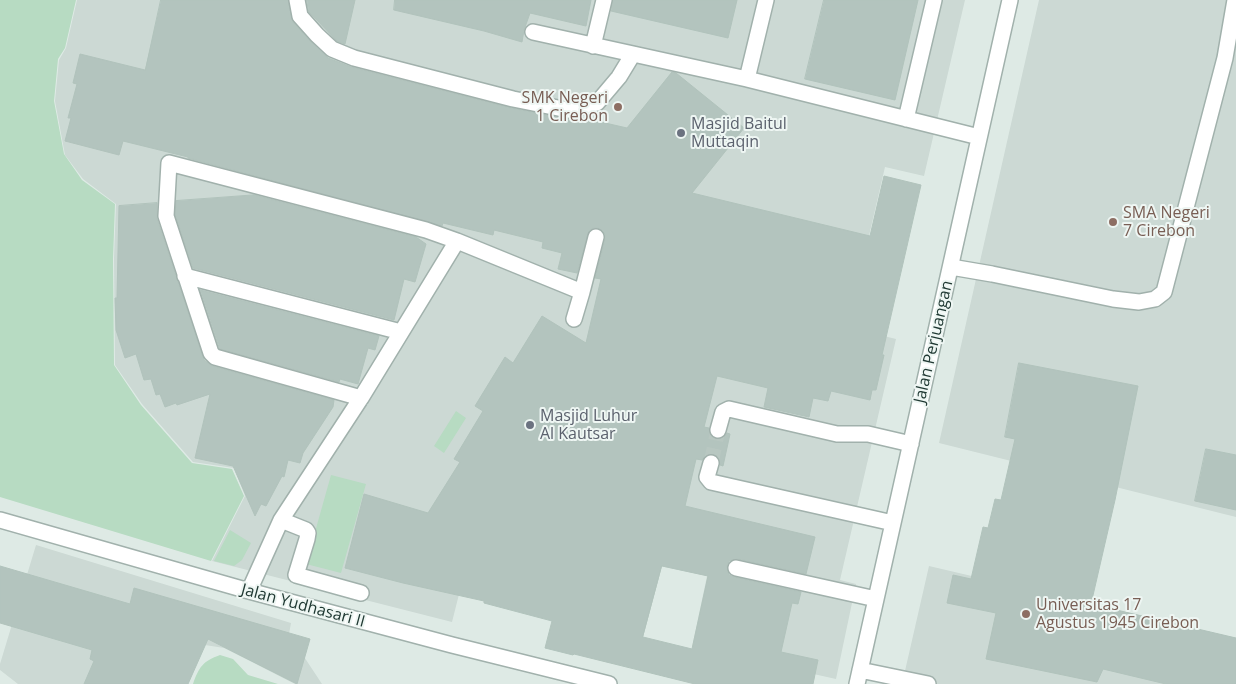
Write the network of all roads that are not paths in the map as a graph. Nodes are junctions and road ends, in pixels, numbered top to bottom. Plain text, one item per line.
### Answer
1 (297, 0) edge
2 (604, 0) edge
3 (766, 0) edge
4 (934, 0) edge
5 (1010, 0) edge
6 (1235, 0) edge
7 (533, 32) dead end
8 (593, 46) junction
9 (633, 54) junction
10 (747, 79) junction
11 (906, 119) junction
12 (979, 137) junction
13 (596, 237) dead end
14 (457, 241) junction
15 (950, 267) junction
16 (185, 276) junction
17 (582, 292) junction
18 (574, 319) dead end
19 (401, 332) junction
20 (360, 398) junction
21 (718, 430) tunnel mouth
22 (911, 444) junction
23 (711, 462) tunnel mouth
24 (0, 520) edge
25 (281, 520) junction
26 (893, 523) junction
27 (736, 568) dead end
28 (249, 591) junction
29 (360, 593) dead end
30 (876, 599) junction
31 (859, 677) edge
32 (608, 684) edge
33 (928, 684) edge

1 - 9 street
2 - 8 street
3 - 10 street
4 - 11 street
5 - 12 street, Jalan Perjuangan
6 - 15 street
7 - 8 street
8 - 9 street
9 - 10 street
10 - 11 street
11 - 12 street
12 - 15 street, Jalan Perjuangan
13 - 17 street
14 - 16 street
14 - 17 street
14 - 19 street
15 - 22 street, Jalan Perjuangan
16 - 19 street
16 - 20 street
17 - 18 street
19 - 20 street
20 - 25 street
21 - 22 street
22 - 26 street, Jalan Perjuangan
23 - 26 street
24 - 28 street, Jalan Yudhasari II
25 - 28 street
25 - 29 street
26 - 30 street, Jalan Perjuangan
27 - 30 street
28 - 32 street, Jalan Yudhasari II
30 - 31 street, Jalan Perjuangan
31 - 33 street

